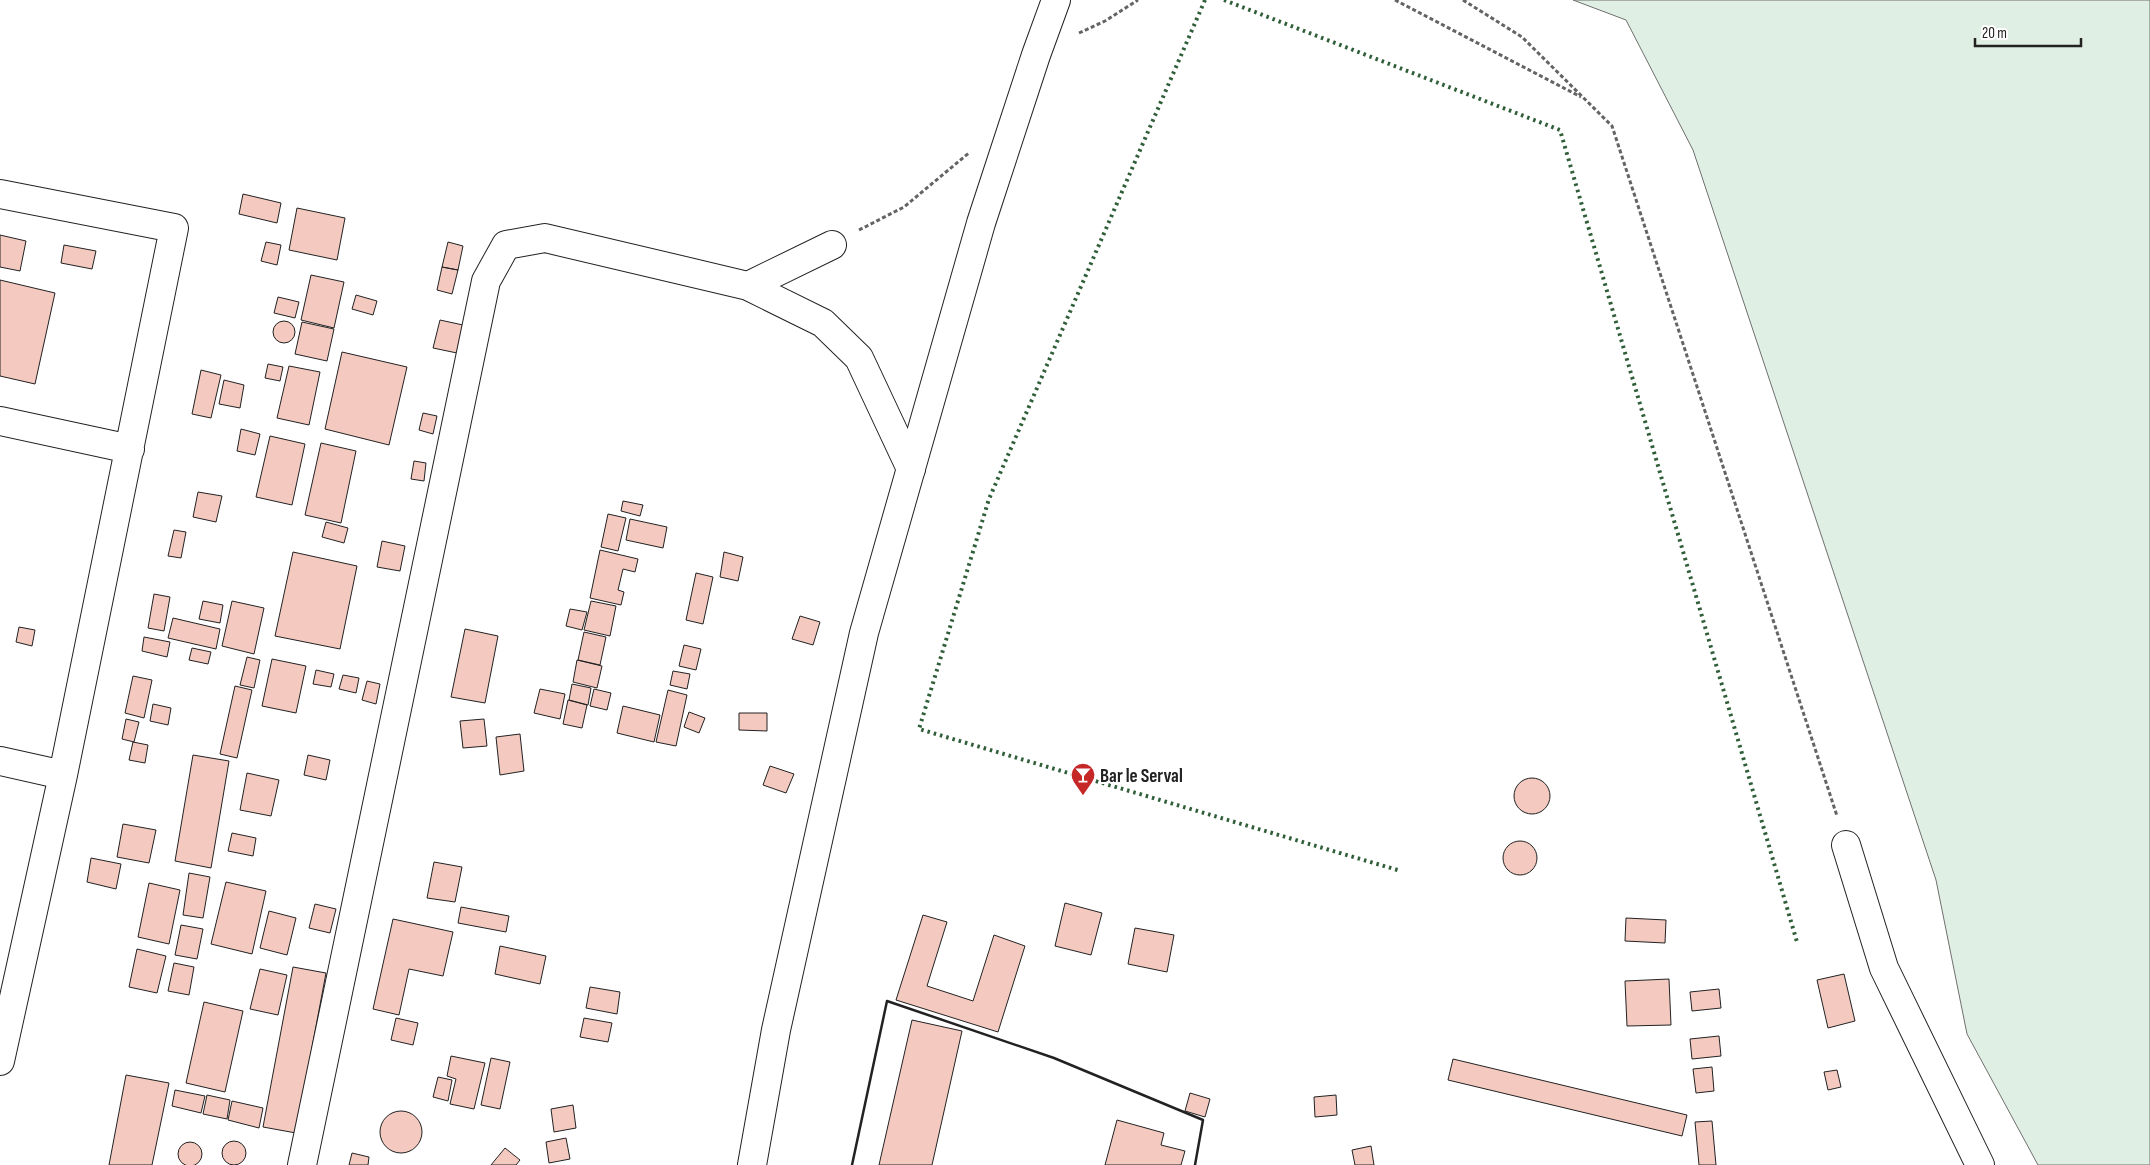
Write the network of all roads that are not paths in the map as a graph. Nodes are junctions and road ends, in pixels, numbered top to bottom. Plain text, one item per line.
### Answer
1 (1056, 0) edge
2 (0, 194) edge
3 (832, 245) road end
4 (748, 286) junction
5 (0, 421) edge
6 (130, 449) junction
7 (912, 469) junction
8 (0, 761) edge
9 (63, 775) junction
10 (1846, 845) road end
11 (0, 1061) edge
12 (302, 1165) edge
13 (752, 1165) edge
14 (1980, 1165) edge

1 - 7 street
2 - 6 street
3 - 4 street
4 - 7 street
4 - 12 street
5 - 6 street
6 - 9 street
7 - 13 street
8 - 9 street
9 - 11 street
10 - 14 street

